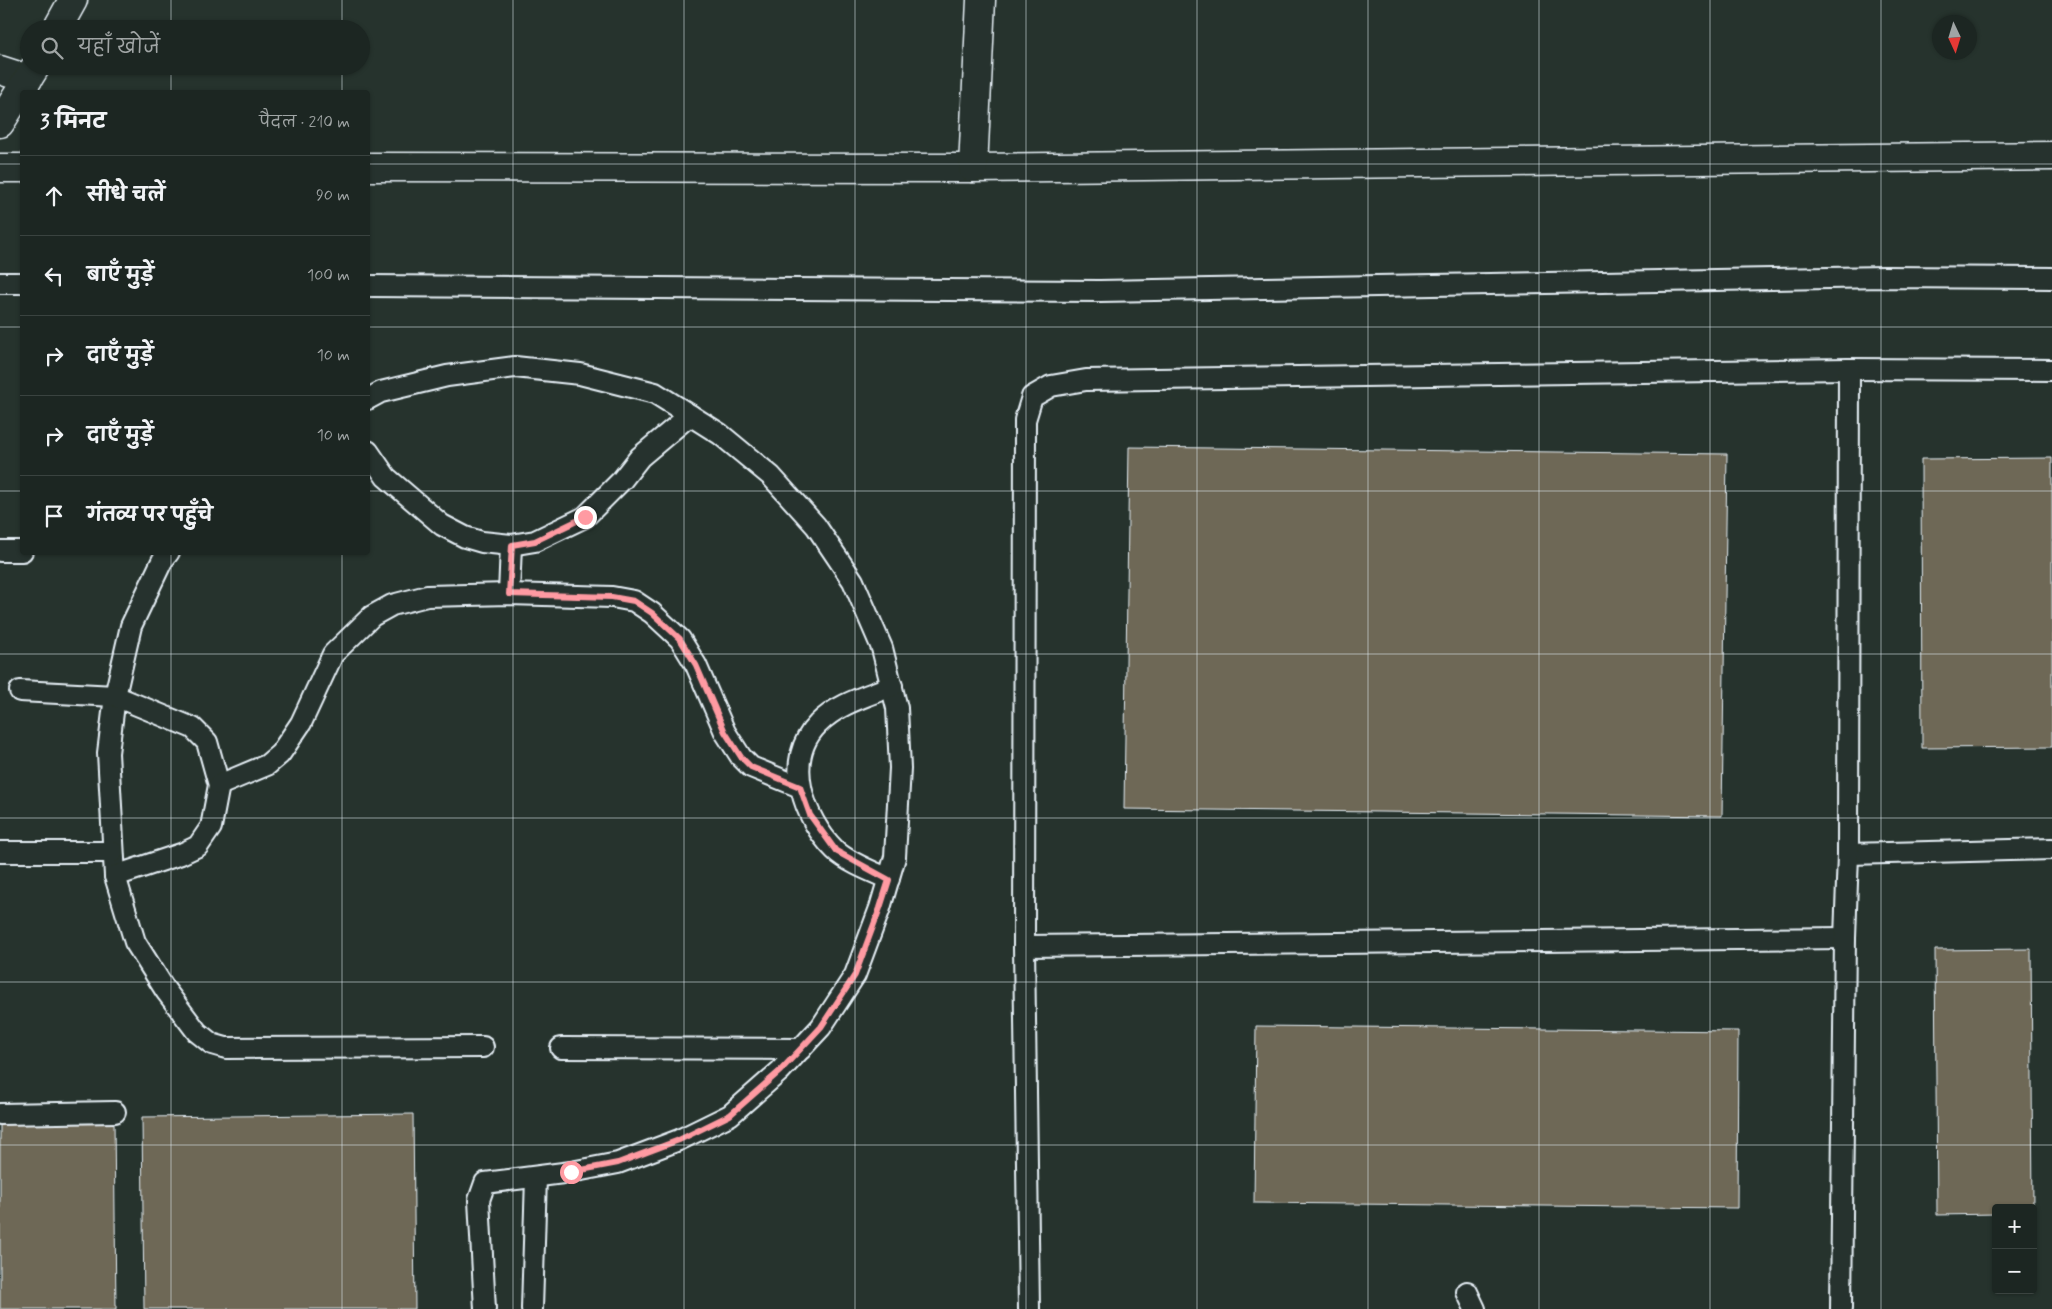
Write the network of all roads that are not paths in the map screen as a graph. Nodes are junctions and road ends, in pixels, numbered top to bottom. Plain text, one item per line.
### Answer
1 (73, 0) edge
2 (981, 0) edge
3 (62, 20) edge
4 (0, 70) edge
5 (20, 72) edge
6 (31, 75) edge
7 (21, 90) edge
8 (20, 92) edge
9 (0, 123) edge
10 (2052, 156) edge
11 (370, 167) edge
12 (0, 168) edge
13 (20, 168) edge
14 (973, 168) junction
15 (2052, 278) edge
16 (0, 283) edge
17 (20, 283) edge
18 (370, 286) edge
19 (1849, 369) junction
20 (2052, 370) edge
21 (370, 398) edge
22 (690, 415) junction
23 (370, 454) edge
24 (512, 545) junction
25 (20, 551) edge
26 (0, 552) edge
27 (167, 555) edge
28 (509, 594) junction
29 (892, 686) junction
30 (20, 691) dead end
31 (115, 696) junction
32 (219, 785) junction
33 (800, 787) junction
34 (2052, 849) edge
35 (0, 852) edge
36 (113, 852) junction
37 (1848, 854) junction
38 (115, 876) junction
39 (889, 880) junction
40 (1845, 938) junction
41 (1024, 946) junction
42 (483, 1047) dead end
43 (561, 1048) dead end
44 (800, 1049) junction
45 (115, 1112) dead end
46 (0, 1114) edge
47 (536, 1177) junction
48 (485, 1309) edge
49 (532, 1309) edge
50 (1029, 1309) edge
51 (1841, 1309) edge

1 - 3 street
2 - 14 street
4 - 5 street
6 - 7 street
8 - 9 street
10 - 14 street
11 - 14 street
12 - 13 street
15 - 18 lane
16 - 17 lane
19 - 20 lane
19 - 37 lane
19 - 41 lane
21 - 22 lane
22 - 24 lane
22 - 29 lane
23 - 24 lane
24 - 28 lane
25 - 26 lane
27 - 31 lane
28 - 32 lane
28 - 33 lane
29 - 33 lane
29 - 39 lane
30 - 31 lane
31 - 32 lane
31 - 36 lane
32 - 38 lane
33 - 39 lane
34 - 37 lane
35 - 36 lane
36 - 38 lane
37 - 40 lane
38 - 42 lane
39 - 44 lane
40 - 41 lane
40 - 51 lane
41 - 50 lane
43 - 44 lane
44 - 47 lane
45 - 46 lane
47 - 48 lane
47 - 49 lane

